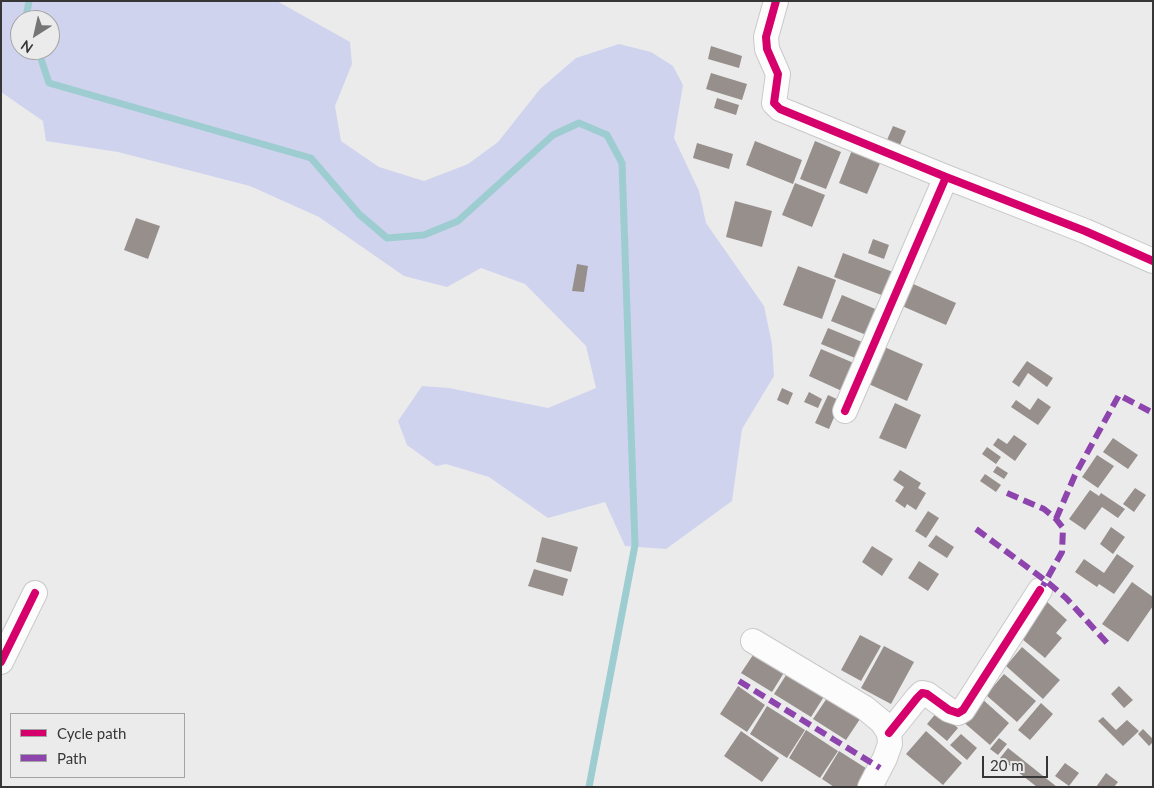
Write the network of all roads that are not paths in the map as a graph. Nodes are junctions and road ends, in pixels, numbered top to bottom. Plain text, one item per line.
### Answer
1 (776, 1) edge
2 (946, 177) junction
3 (1153, 261) edge
4 (845, 411) dead end
5 (1040, 590) dead end
6 (35, 593) dead end
7 (753, 641) dead end
8 (1, 662) edge
9 (889, 733) junction
10 (870, 787) edge

1 - 2 street
2 - 3 street
2 - 4 street
5 - 9 street
6 - 8 street
7 - 9 street
9 - 10 street

